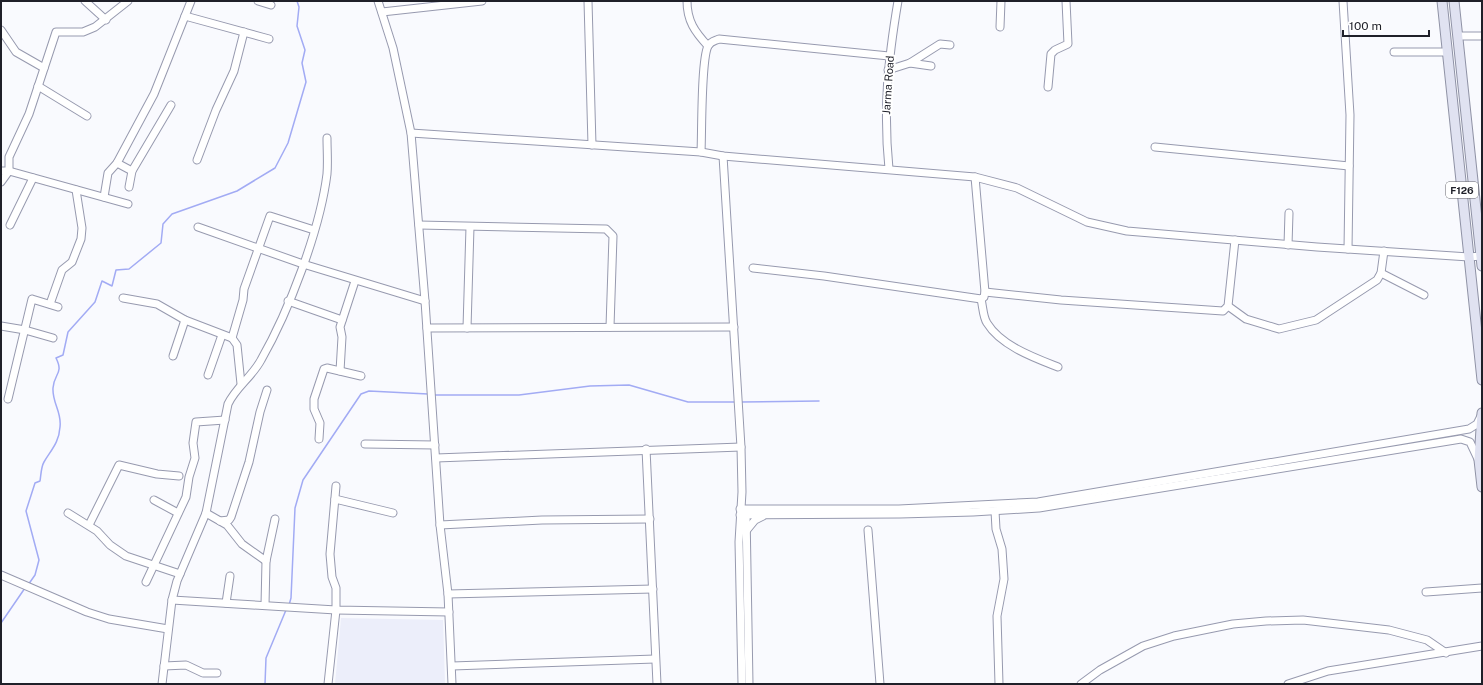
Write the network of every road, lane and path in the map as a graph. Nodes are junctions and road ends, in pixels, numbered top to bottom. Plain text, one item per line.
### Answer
1 (85, 1) edge
2 (128, 1) edge
3 (191, 1) edge
4 (258, 1) edge
5 (378, 1) edge
6 (482, 1) edge
7 (588, 1) edge
8 (687, 1) edge
9 (898, 1) edge
10 (1001, 1) edge
11 (1066, 1) edge
12 (1342, 1) edge
13 (1442, 1) edge
14 (1454, 1) edge
15 (271, 4) dead end
16 (382, 12) junction
17 (185, 16) junction
18 (106, 20) junction
19 (1000, 27) dead end
20 (2, 32) edge
21 (244, 32) junction
22 (1458, 36) junction
23 (1482, 36) edge
24 (269, 39) dead end
25 (950, 45) dead end
26 (708, 46) junction
27 (1394, 52) dead end
28 (1448, 52) junction
29 (889, 56) junction
30 (910, 63) junction
31 (931, 66) dead end
32 (44, 68) junction
33 (888, 70) junction
34 (38, 86) junction
35 (1048, 87) dead end
36 (171, 105) dead end
37 (86, 116) dead end
38 (411, 133) junction
39 (327, 138) dead end
40 (592, 145) junction
41 (1155, 147) dead end
42 (701, 152) junction
43 (723, 156) junction
44 (197, 160) dead end
45 (117, 163) junction
46 (1349, 166) junction
47 (889, 169) junction
48 (1, 171) edge
49 (9, 171) junction
50 (132, 171) junction
51 (975, 177) junction
52 (33, 178) junction
53 (1, 182) edge
54 (129, 187) dead end
55 (76, 190) junction
56 (104, 197) junction
57 (128, 204) dead end
58 (1289, 213) dead end
59 (10, 225) dead end
60 (419, 225) junction
61 (198, 226) dead end
62 (470, 227) junction
63 (314, 230) junction
64 (1235, 240) junction
65 (1288, 245) junction
66 (258, 248) junction
67 (1348, 249) junction
68 (1384, 251) junction
69 (1481, 256) junction
70 (1469, 257) junction
71 (303, 264) junction
72 (1482, 266) edge
73 (753, 268) dead end
74 (1381, 273) junction
75 (355, 281) junction
76 (985, 292) junction
77 (1424, 294) dead end
78 (122, 298) dead end
79 (981, 299) junction
80 (288, 301) junction
81 (426, 301) junction
82 (50, 304) junction
83 (1228, 306) junction
84 (58, 307) dead end
85 (185, 320) junction
86 (342, 320) junction
87 (1, 326) edge
88 (610, 327) junction
89 (734, 327) junction
90 (427, 328) junction
91 (467, 328) junction
92 (25, 330) junction
93 (222, 335) junction
94 (52, 338) dead end
95 (232, 338) junction
96 (173, 356) dead end
97 (1058, 367) dead end
98 (340, 371) junction
99 (208, 375) dead end
100 (361, 376) dead end
101 (1482, 380) edge
102 (241, 384) junction
103 (268, 390) dead end
104 (8, 399) dead end
105 (1482, 412) edge
106 (225, 420) junction
107 (1481, 426) edge
108 (319, 439) dead end
109 (365, 444) dead end
110 (435, 445) junction
111 (741, 447) junction
112 (646, 449) junction
113 (436, 458) junction
114 (1478, 460) junction
115 (179, 476) dead end
116 (336, 486) dead end
117 (1482, 487) edge
118 (743, 494) junction
119 (335, 499) junction
120 (154, 500) dead end
121 (995, 511) junction
122 (393, 512) dead end
123 (743, 512) junction
124 (765, 512) junction
125 (68, 513) dead end
126 (178, 513) junction
127 (206, 513) junction
128 (275, 519) dead end
129 (650, 519) junction
130 (220, 521) junction
131 (89, 525) junction
132 (440, 525) junction
133 (868, 530) dead end
134 (746, 531) junction
135 (266, 561) junction
136 (153, 565) junction
137 (180, 574) junction
138 (1, 575) edge
139 (230, 576) dead end
140 (146, 582) dead end
141 (1482, 588) edge
142 (653, 589) junction
143 (1426, 592) dead end
144 (448, 594) junction
145 (172, 600) junction
146 (226, 603) junction
147 (265, 605) junction
148 (336, 610) junction
149 (449, 612) junction
150 (168, 629) junction
151 (1482, 646) edge
152 (1446, 653) junction
153 (655, 659) junction
154 (164, 666) junction
155 (452, 666) junction
156 (217, 673) dead end
157 (162, 684) edge
158 (328, 684) edge
159 (452, 684) edge
160 (657, 684) edge
161 (742, 684) edge
162 (749, 684) edge
163 (880, 684) edge
164 (999, 684) edge
165 (1081, 684) edge
166 (1288, 684) edge

1 - 18 street
2 - 18 street
3 - 17 street
4 - 15 street
5 - 16 street
6 - 16 street
7 - 40 street
8 - 26 street
9 - 29 street, Jarma Road
10 - 19 street
11 - 35 street
12 - 46 street
13 - 28 main road, F126
14 - 22 main road, F126
16 - 38 street
17 - 21 street
17 - 45 street
18 - 32 street
20 - 32 street
21 - 24 street
21 - 44 street
22 - 23 street
22 - 69 main road, F126
25 - 30 street
26 - 29 street
26 - 42 street
27 - 28 street
28 - 70 main road, F126
29 - 33 street, Jarma Road
30 - 31 street
30 - 33 street
32 - 34 street
33 - 47 street, Jarma Road
34 - 37 street
34 - 49 street
36 - 50 street
38 - 40 street
38 - 60 street
39 - 63 street
40 - 42 street
41 - 46 street
42 - 43 street
43 - 47 street
43 - 89 street
45 - 50 street
45 - 56 street
46 - 67 street
47 - 51 street
48 - 49 street
49 - 52 street
49 - 53 street
50 - 54 street
51 - 64 street
51 - 76 street
52 - 55 street
52 - 59 street
55 - 56 street
55 - 82 street
56 - 57 street
58 - 65 street
60 - 62 street
60 - 81 street
61 - 66 street
62 - 88 street
62 - 91 street
63 - 66 street
63 - 71 street
64 - 65 street
64 - 83 street
65 - 67 street
66 - 71 street
66 - 95 street
67 - 68 street
68 - 70 street
68 - 74 street
69 - 70 street
69 - 72 main road, F126
70 - 101 main road, F126
71 - 75 street
71 - 80 street
73 - 79 street
74 - 77 street
74 - 83 street
75 - 81 street
75 - 86 street
76 - 79 street
76 - 83 street
78 - 85 street
79 - 97 street
80 - 86 street
80 - 102 street
81 - 90 street
82 - 84 street
82 - 92 street
85 - 93 street
85 - 96 street
86 - 98 street
87 - 92 street
88 - 89 street
88 - 91 street
89 - 111 street
90 - 91 street
90 - 110 street
92 - 94 street
92 - 104 street
93 - 95 street
93 - 99 street
95 - 102 street
98 - 100 street
98 - 108 street
102 - 106 street
103 - 130 street
105 - 107 main road
105 - 124 street
106 - 126 street
106 - 127 street
107 - 114 main road
109 - 110 street
110 - 113 street
111 - 112 street
111 - 118 street
112 - 113 street
112 - 129 street
113 - 132 street
114 - 117 main road
114 - 121 street
115 - 131 street
116 - 119 street
118 - 123 street
118 - 124 street
119 - 122 street
119 - 148 street
120 - 126 street
121 - 124 street
121 - 164 street
123 - 124 street
123 - 134 street
123 - 161 street
124 - 134 street
125 - 131 street
126 - 136 street
127 - 130 street
127 - 137 street
128 - 135 street
129 - 132 street
129 - 142 street
130 - 135 street
131 - 136 street
132 - 144 street
133 - 163 street
134 - 162 street
135 - 147 street
136 - 137 street
136 - 140 street
137 - 145 street
138 - 150 street
139 - 146 street
141 - 143 street
142 - 144 street
142 - 153 street
144 - 149 street
145 - 146 street
145 - 150 street
146 - 147 street
147 - 148 street
148 - 149 street
148 - 158 street
149 - 155 street
150 - 154 street
151 - 152 street
152 - 165 street
152 - 166 street
153 - 155 street
153 - 160 street
154 - 156 street
154 - 157 street
155 - 159 street

